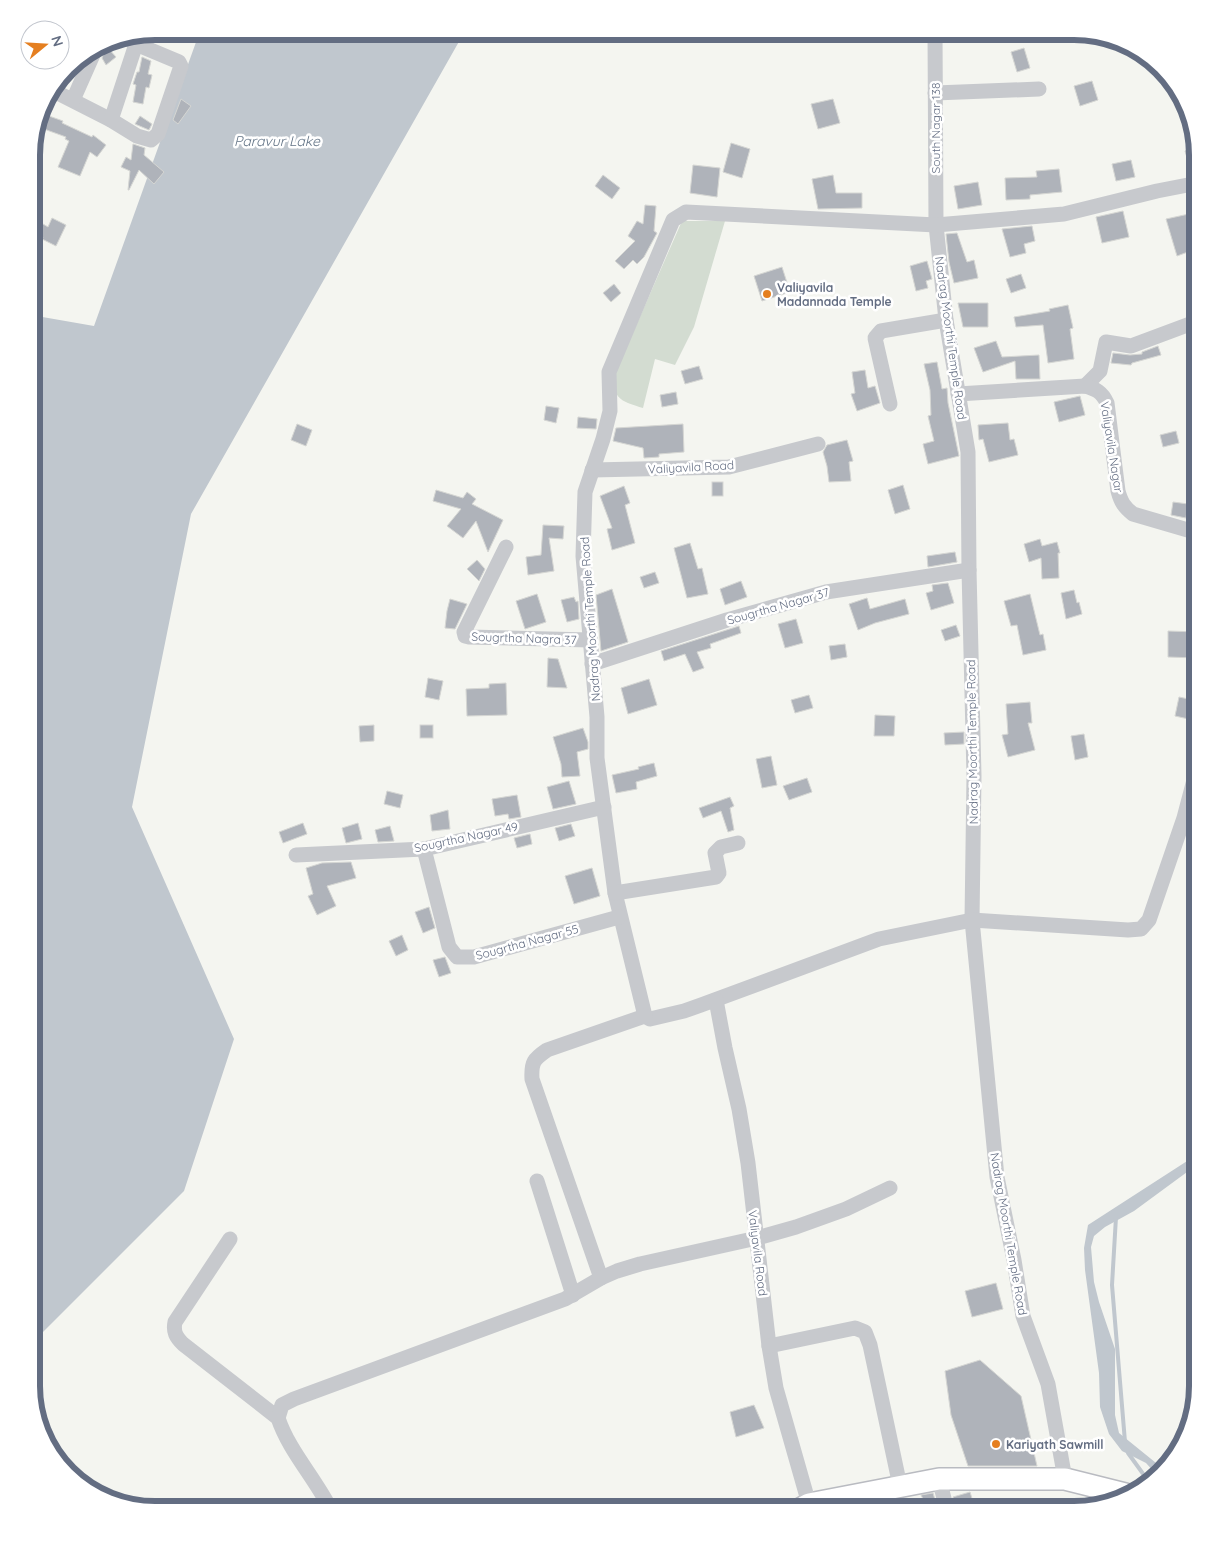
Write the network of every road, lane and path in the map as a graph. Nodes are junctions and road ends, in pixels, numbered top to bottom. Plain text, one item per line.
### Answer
1 (935, 40) edge
2 (131, 42) edge
3 (133, 42) edge
4 (91, 59) edge
5 (1039, 89) dead end
6 (935, 92) junction
7 (58, 93) edge
8 (73, 100) junction
9 (111, 120) junction
10 (1189, 185) edge
11 (936, 226) junction
12 (946, 320) junction
13 (1189, 324) edge
14 (1084, 386) junction
15 (958, 394) junction
16 (890, 404) dead end
17 (818, 444) dead end
18 (592, 470) junction
19 (1189, 530) edge
20 (506, 547) dead end
21 (969, 570) junction
22 (590, 640) junction
23 (592, 664) junction
24 (1189, 799) edge
25 (604, 807) junction
26 (738, 843) dead end
27 (424, 849) junction
28 (296, 855) dead end
29 (614, 893) junction
30 (619, 917) junction
31 (972, 920) junction
32 (716, 1000) junction
33 (645, 1016) junction
34 (537, 1181) dead end
35 (890, 1188) dead end
36 (230, 1238) dead end
37 (757, 1238) junction
38 (601, 1278) junction
39 (573, 1295) junction
40 (769, 1346) junction
41 (278, 1418) junction
42 (939, 1479) junction
43 (1065, 1479) junction
44 (900, 1486) junction
45 (1118, 1492) edge
46 (326, 1501) edge
47 (802, 1501) edge
48 (831, 1501) edge
49 (944, 1501) edge

1 - 6 street, South Nagar 138
2 - 9 street
3 - 9 street
4 - 8 street
5 - 6 street
6 - 11 street, South Nagar 138
7 - 8 street
8 - 9 street
10 - 11 street
11 - 12 street, Nadrag Moorthi Temple Road
11 - 18 street, Nadrag Moorthi Temple Road
12 - 15 street, Nadrag Moorthi Temple Road
12 - 16 street
13 - 14 street
14 - 15 street
14 - 19 street, Valiyavila Nagar
15 - 21 street, Nadrag Moorthi Temple Road
17 - 18 street, Valiyavila Road
18 - 22 street, Nadrag Moorthi Temple Road
20 - 22 street, Sougrtha Nagra 37
21 - 23 street, Sougrtha Nagar 37
21 - 31 street, Nadrag Moorthi Temple Road
22 - 23 street, Nadrag Moorthi Temple Road
23 - 25 street, Nadrag Moorthi Temple Road
24 - 31 street
25 - 27 street, Sougrtha Nagar 49
25 - 29 street, Nadrag Moorthi Temple Road
26 - 29 street
27 - 28 street, Sougrtha Nagar 49
27 - 30 street, Sougrtha Nagar 55
29 - 30 street, Nadrag Moorthi Temple Road
30 - 33 street, Nadrag Moorthi Temple Road
31 - 32 street
31 - 43 street, Nadrag Moorthi Temple Road
32 - 33 street
32 - 37 street, Valiyavila Road
33 - 38 street
34 - 39 street
35 - 37 street
36 - 41 street
37 - 38 street
37 - 40 street, Valiyavila Road
38 - 39 street
39 - 41 street
40 - 44 street
40 - 47 street, Valiyavila Road
41 - 46 street
42 - 43 main road
42 - 44 main road
42 - 49 street
43 - 45 main road
44 - 48 main road

